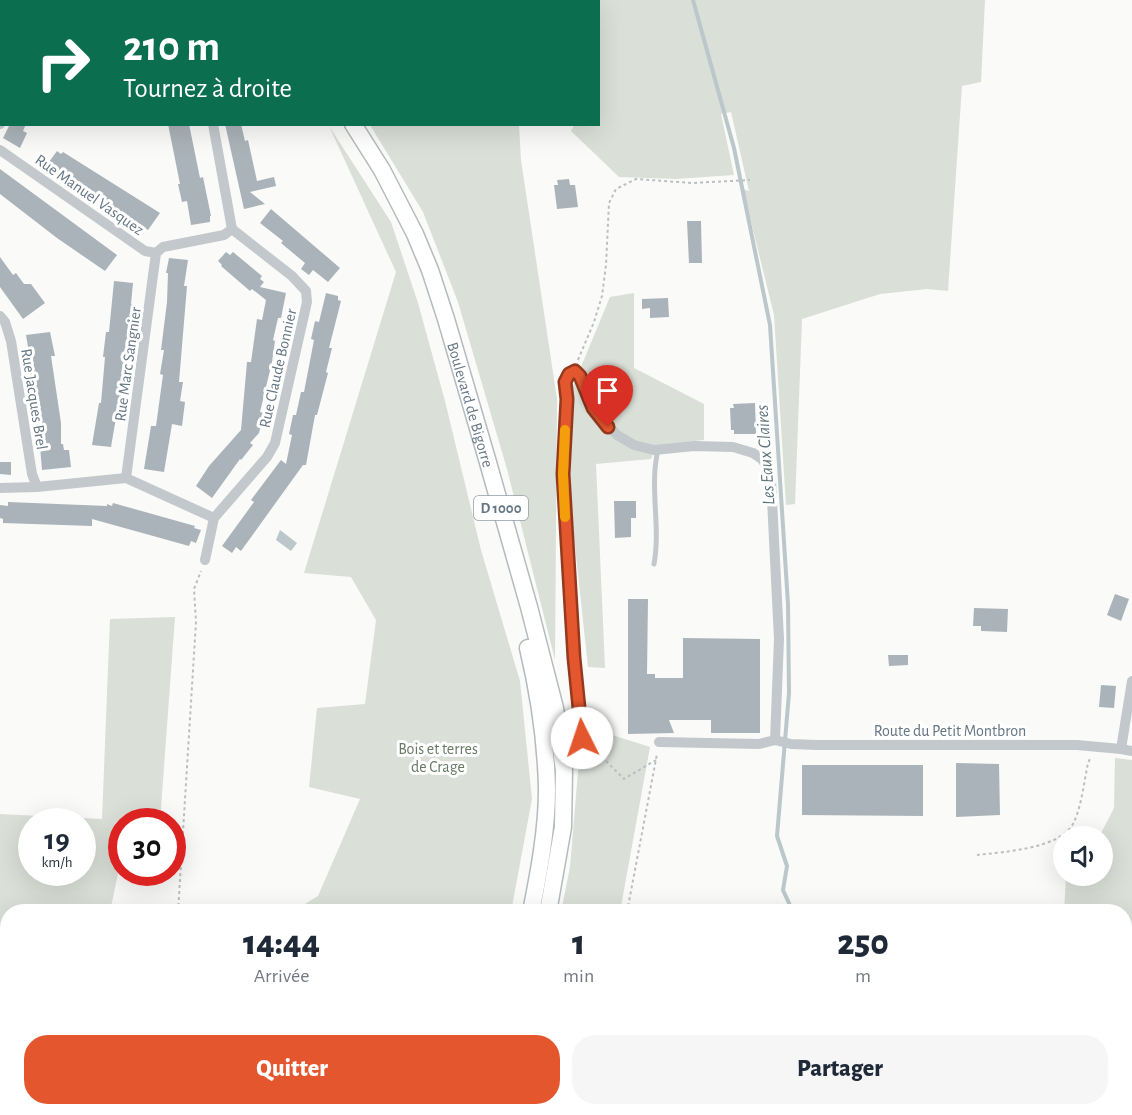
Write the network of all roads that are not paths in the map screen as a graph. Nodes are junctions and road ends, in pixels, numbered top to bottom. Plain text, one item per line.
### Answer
1 (213, 126) edge
2 (343, 126) edge
3 (354, 126) edge
4 (0, 150) edge
5 (232, 229) junction
6 (156, 253) junction
7 (0, 316) edge
8 (658, 449) junction
9 (126, 478) junction
10 (37, 487) junction
11 (0, 488) edge
12 (214, 518) junction
13 (205, 560) road end
14 (654, 564) dead end
15 (1132, 681) edge
16 (660, 742) road end
17 (782, 742) junction
18 (562, 749) junction
19 (1126, 750) edge
20 (532, 904) edge
21 (549, 904) edge

1 - 5 street
2 - 20 main road, Boulevard de Bigorre / D 1000
3 - 18 main road, Boulevard de Bigorre / D 1000
4 - 6 street, Rue Manuel Vasquez
5 - 6 street, Rue Manuel Vasquez
5 - 12 street, Rue Claude Bonnier
6 - 9 street, Rue Marc Sangnier
7 - 10 street, Rue Jacques Brel
8 - 14 lane
8 - 17 street
8 - 18 street
9 - 10 street
9 - 12 street
10 - 11 street
12 - 13 street, Rue Claude Bonnier
15 - 19 street
16 - 17 street, Route du Petit Montbron
17 - 19 street, Route du Petit Montbron
18 - 21 main road, Boulevard de Bigorre / D 1000

